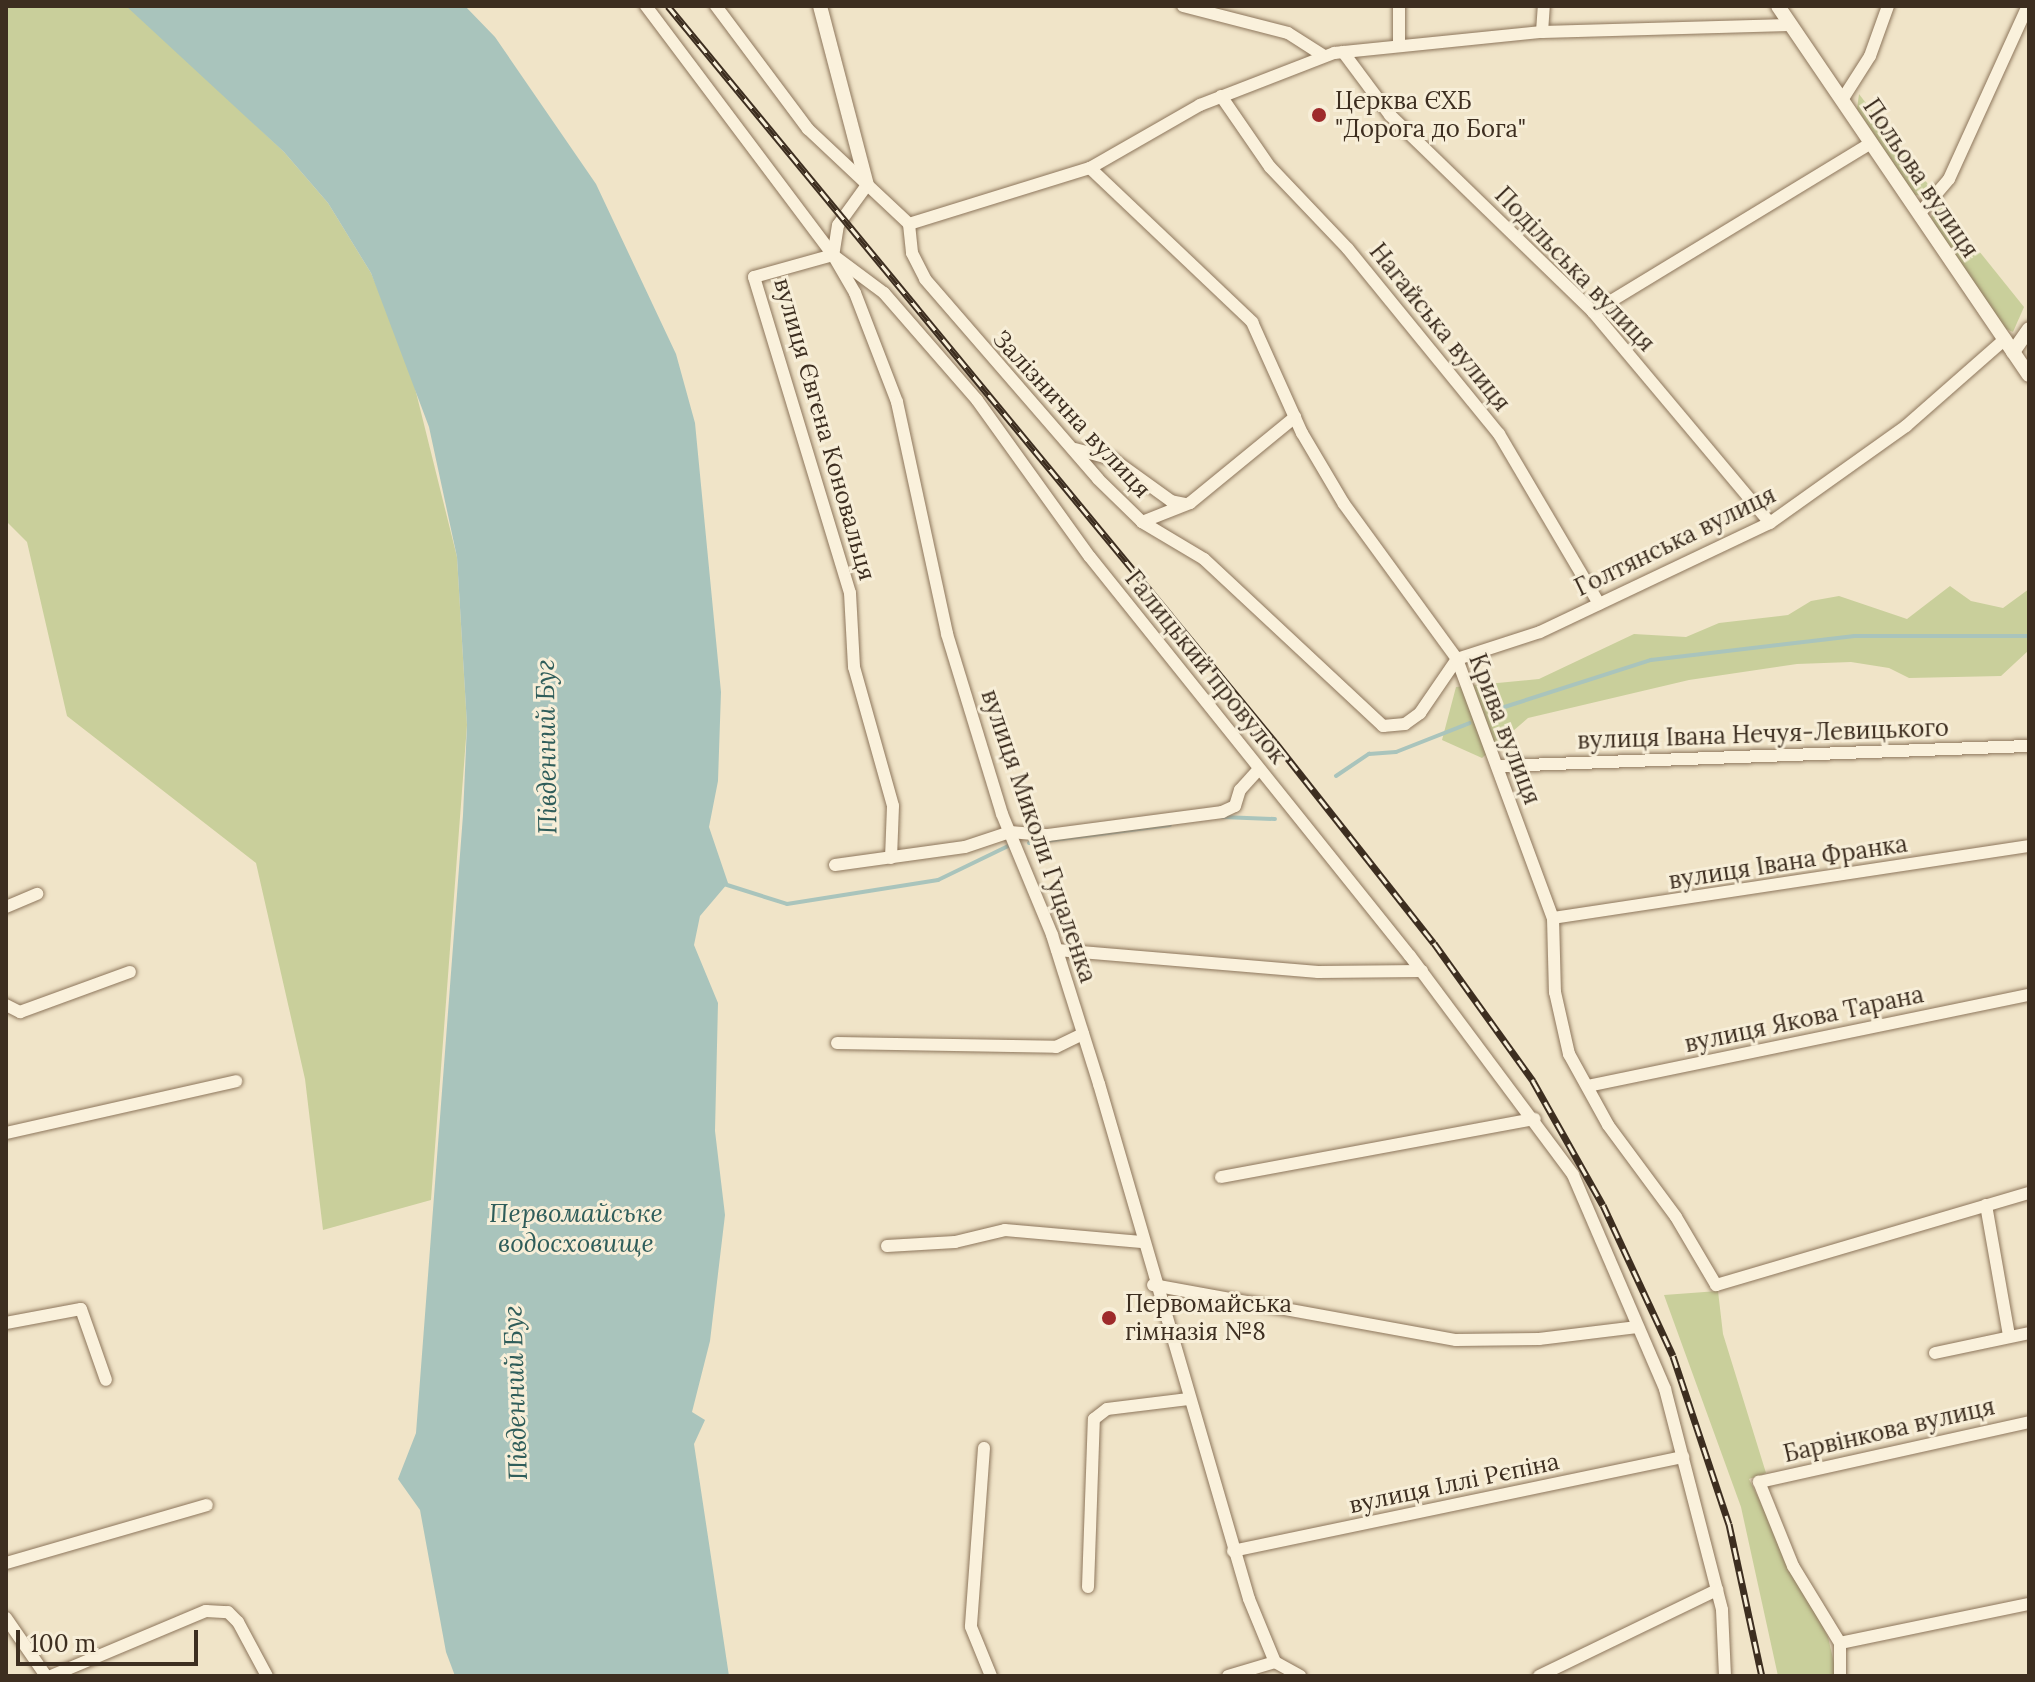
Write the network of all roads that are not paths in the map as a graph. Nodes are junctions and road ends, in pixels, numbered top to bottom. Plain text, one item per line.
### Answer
1 (646, 6) edge
2 (716, 6) edge
3 (820, 6) edge
4 (1183, 6) edge
5 (1255, 6) edge
6 (1399, 6) edge
7 (1544, 6) edge
8 (1778, 6) edge
9 (1888, 6) edge
10 (2028, 6) edge
11 (1256, 22) junction
12 (1789, 25) junction
13 (1542, 32) junction
14 (1399, 46) junction
15 (1343, 52) junction
16 (1324, 56) junction
17 (1221, 96) junction
18 (1842, 100) junction
19 (1871, 143) junction
20 (1090, 168) junction
21 (867, 185) junction
22 (1919, 214) junction
23 (909, 224) junction
24 (833, 255) junction
25 (1593, 312) junction
26 (2029, 329) edge
27 (2009, 345) junction
28 (2029, 375) edge
29 (1295, 417) junction
30 (1073, 449) junction
31 (1188, 504) junction
32 (1142, 522) junction
33 (1770, 523) junction
34 (1599, 604) junction
35 (1457, 659) junction
36 (2029, 746) edge
37 (1500, 766) junction
38 (1259, 769) junction
39 (1010, 832) junction
40 (2029, 846) edge
41 (891, 858) junction
42 (835, 865) dead end
43 (37, 894) dead end
44 (6, 907) edge
45 (1553, 918) junction
46 (1057, 950) junction
47 (1422, 971) junction
48 (130, 972) dead end
49 (2029, 995) edge
50 (6, 1005) edge
51 (1083, 1034) junction
52 (837, 1043) dead end
53 (236, 1081) dead end
54 (1588, 1086) junction
55 (1535, 1119) junction
56 (6, 1133) edge
57 (1221, 1177) dead end
58 (2029, 1193) edge
59 (1986, 1205) junction
60 (1141, 1242) junction
61 (887, 1246) dead end
62 (1153, 1285) junction
63 (6, 1323) edge
64 (1637, 1327) junction
65 (2029, 1333) edge
66 (2009, 1336) junction
67 (1935, 1353) dead end
68 (106, 1380) dead end
69 (1188, 1399) junction
70 (2029, 1422) edge
71 (984, 1448) dead end
72 (1683, 1457) junction
73 (207, 1505) dead end
74 (1233, 1551) junction
75 (6, 1563) edge
76 (1088, 1587) dead end
77 (1717, 1590) junction
78 (2029, 1604) edge
79 (6, 1618) edge
80 (1840, 1643) junction
81 (1275, 1662) junction
82 (48, 1676) edge
83 (267, 1676) edge
84 (991, 1676) edge
85 (1228, 1676) edge
86 (1300, 1676) edge
87 (1539, 1676) edge
88 (1725, 1676) edge
89 (1840, 1676) edge

1 - 24 street
2 - 21 street
3 - 21 street
4 - 11 street
5 - 11 street
6 - 14 street
7 - 13 street
8 - 12 street, Польова вулиця
9 - 18 street
10 - 22 street
11 - 16 street
12 - 13 street
12 - 18 street, Польова вулиця
13 - 14 street
14 - 15 street
15 - 16 street
15 - 25 street, Подільська вулиця
16 - 17 street
17 - 20 street
17 - 34 street, Нагайська вулиця
18 - 19 street, Польова вулиця
19 - 22 street, Польова вулиця
19 - 25 street
20 - 23 street
20 - 29 street, Крива вулиця
21 - 23 street
21 - 24 street
22 - 27 street, Польова вулиця
23 - 30 street, Залізнична вулиця
24 - 38 street, Галицький провулок
24 - 39 street, вулиця Миколи Гуцаленка
24 - 41 street, вулиця Євгена Коновальця
25 - 33 street, Подільська вулиця
26 - 27 street
27 - 28 street, Польова вулиця
27 - 33 street, Голтянська вулиця
29 - 31 street
29 - 35 street, Крива вулиця
30 - 31 street
30 - 32 street, Залізнична вулиця
31 - 32 street
32 - 35 street, Залізнична вулиця
33 - 34 street, Голтянська вулиця
34 - 35 street, Голтянська вулиця
35 - 37 street, Крива вулиця
36 - 37 street, вулиця Івана Нечуя-Левицького
37 - 45 street, Крива вулиця
38 - 39 street
38 - 47 street, Галицький провулок
39 - 41 street
39 - 46 street, вулиця Миколи Гуцаленка
40 - 45 street, вулиця Івана Франка
41 - 42 street
43 - 44 street
45 - 54 street, Крива вулиця
46 - 47 street
46 - 51 street, вулиця Миколи Гуцаленка
47 - 55 street, Галицький провулок
48 - 50 street
49 - 54 street, вулиця Якова Тарана
51 - 52 street
51 - 60 street, вулиця Миколи Гуцаленка
53 - 56 street
54 - 59 street, Крива вулиця
55 - 57 street
55 - 64 street, Галицький провулок
58 - 59 street
59 - 66 street
60 - 61 street
60 - 62 street, вулиця Миколи Гуцаленка
62 - 64 street
62 - 69 street, вулиця Миколи Гуцаленка
63 - 68 street
64 - 72 street, Галицький провулок
65 - 66 street
66 - 67 street
69 - 74 street, вулиця Миколи Гуцаленка
69 - 76 street
70 - 80 street, Барвінкова вулиця
71 - 84 street
72 - 74 street, вулиця Іллі Рєпіна
72 - 77 street, Галицький провулок
73 - 75 street
74 - 81 street, вулиця Миколи Гуцаленка
77 - 87 street
77 - 88 street, Галицький провулок
78 - 80 street
79 - 82 street
80 - 89 street
81 - 85 street
81 - 86 street
82 - 83 street

